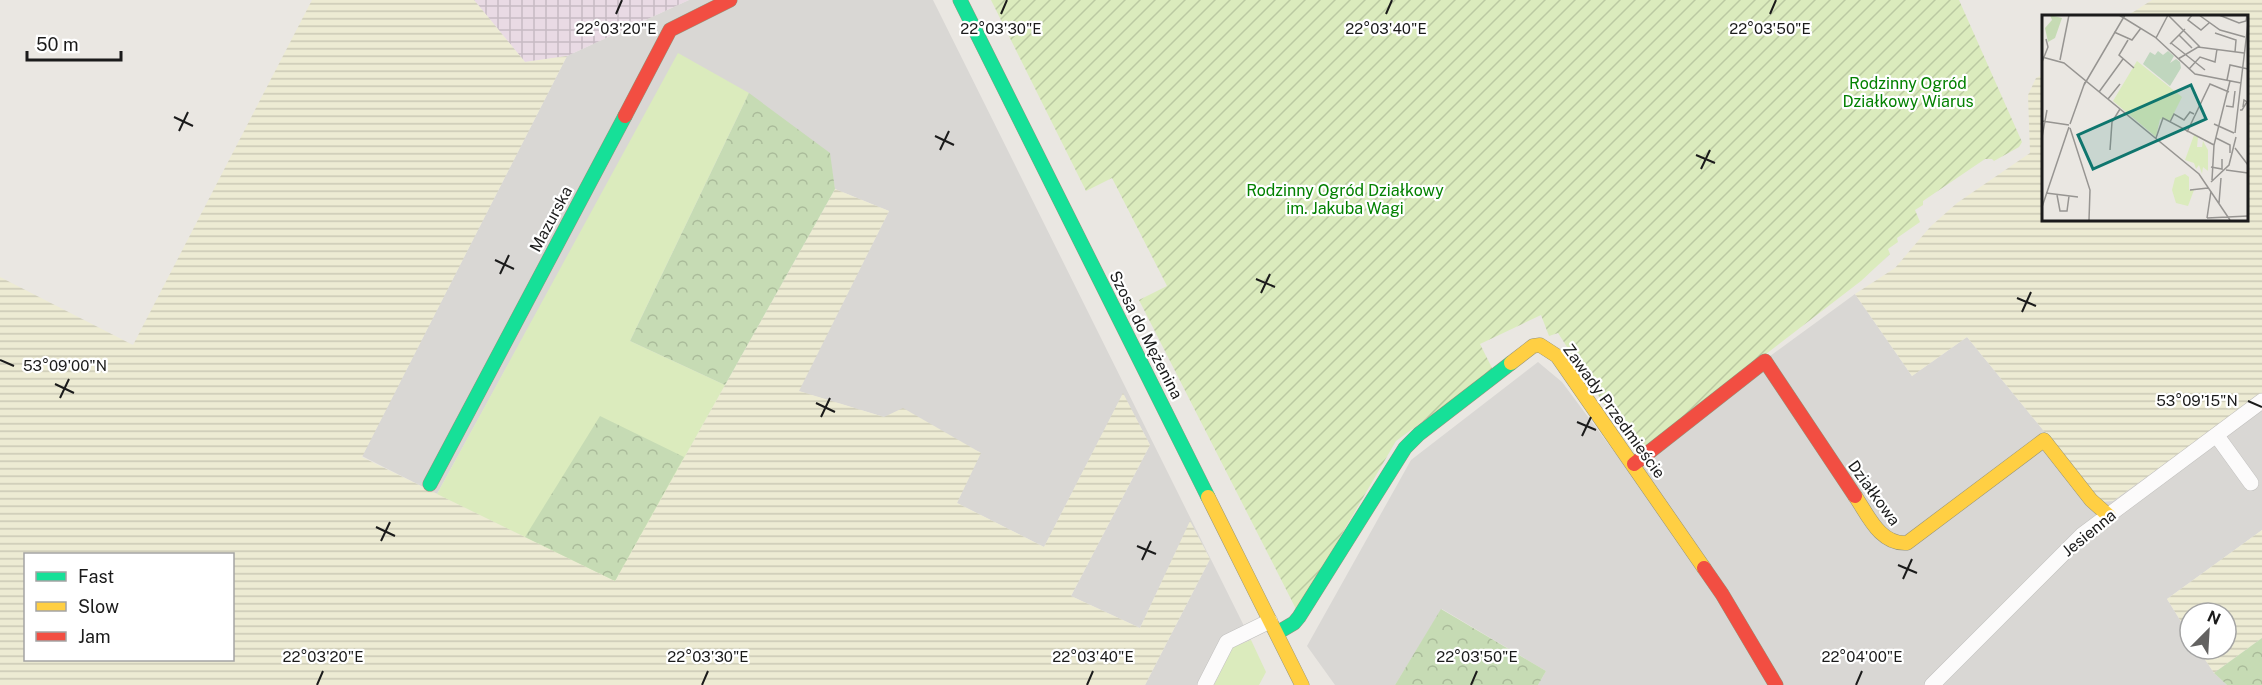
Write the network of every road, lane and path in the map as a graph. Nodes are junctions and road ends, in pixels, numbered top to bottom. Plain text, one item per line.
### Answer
1 (730, 0) edge
2 (960, 0) edge
3 (2262, 401) edge
4 (2217, 436) junction
5 (1634, 464) junction
6 (430, 483) dead end
7 (2251, 483) dead end
8 (2109, 516) junction
9 (1274, 627) junction
10 (1205, 685) edge
11 (1302, 685) edge
12 (1776, 685) edge
13 (1932, 685) edge

1 - 6 street, Mazurska
2 - 9 street, Szosa do Mężenina
3 - 4 street, Jesienna
4 - 7 street
4 - 8 street, Jesienna
5 - 8 street, Działkowa
5 - 9 street, Zawady Przedmieście
5 - 12 street, Zawady Przedmieście
8 - 13 street, Jesienna
9 - 10 street
9 - 11 street, Szosa do Mężenina

